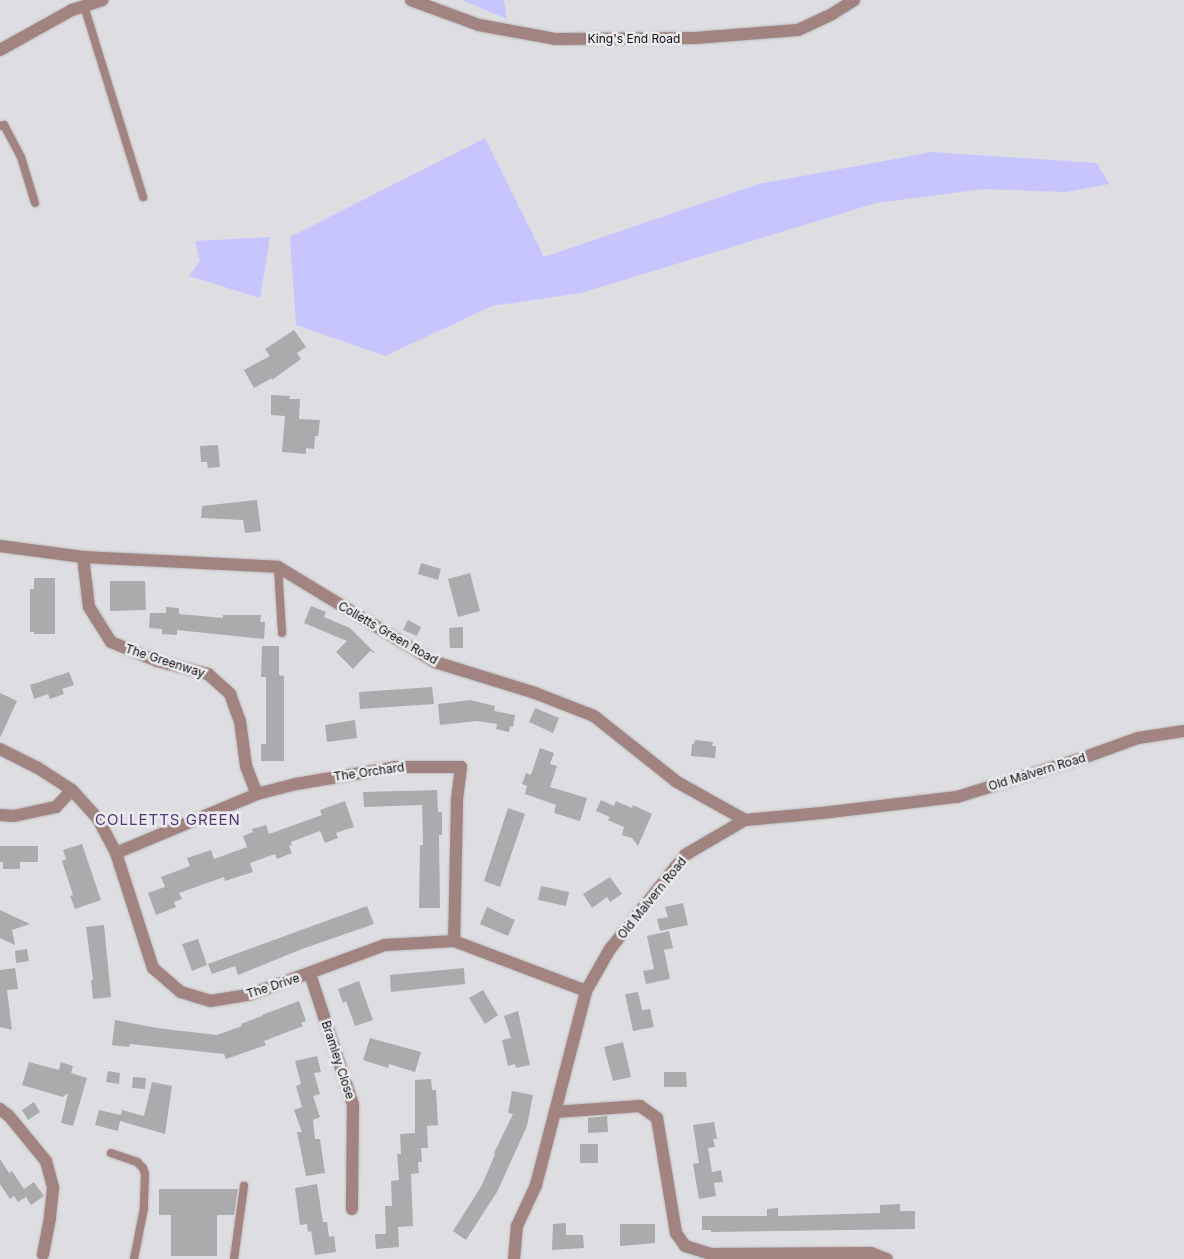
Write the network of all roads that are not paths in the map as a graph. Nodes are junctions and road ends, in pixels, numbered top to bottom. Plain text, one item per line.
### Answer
1 (102, 0) edge
2 (411, 0) edge
3 (854, 0) edge
4 (84, 6) junction
5 (0, 50) edge
6 (0, 126) edge
7 (144, 197) dead end
8 (35, 203) dead end
9 (0, 546) edge
10 (83, 557) junction
11 (278, 567) junction
12 (282, 633) dead end
13 (1184, 731) edge
14 (0, 749) edge
15 (72, 790) junction
16 (257, 794) junction
17 (0, 814) edge
18 (745, 820) junction
19 (116, 853) junction
20 (454, 941) junction
21 (310, 974) junction
22 (586, 991) junction
23 (0, 1109) edge
24 (555, 1112) junction
25 (111, 1153) dead end
26 (244, 1186) dead end
27 (352, 1209) dead end
28 (43, 1254) dead end
29 (134, 1259) edge
30 (234, 1259) edge
31 (514, 1259) edge
32 (887, 1259) edge

1 - 4 street
2 - 3 street, King's End Road
4 - 5 street
4 - 7 lane
6 - 8 lane
9 - 10 street, Colletts Green Road
10 - 11 street, Colletts Green Road
10 - 16 street, The Greenway
11 - 12 lane
11 - 18 street, Colletts Green Road
13 - 18 street, Old Malvern Road
14 - 15 street, The Drive
15 - 17 street
15 - 19 street, The Drive
16 - 19 street, The Orchard
16 - 20 street, The Orchard
18 - 22 street, Old Malvern Road
19 - 21 street, The Drive
20 - 21 street, The Drive
20 - 22 street, The Drive
21 - 27 street, Bramley Close
22 - 24 street, Old Malvern Road
23 - 28 street
24 - 31 street, Old Malvern Road
24 - 32 street
25 - 29 lane
26 - 30 lane

